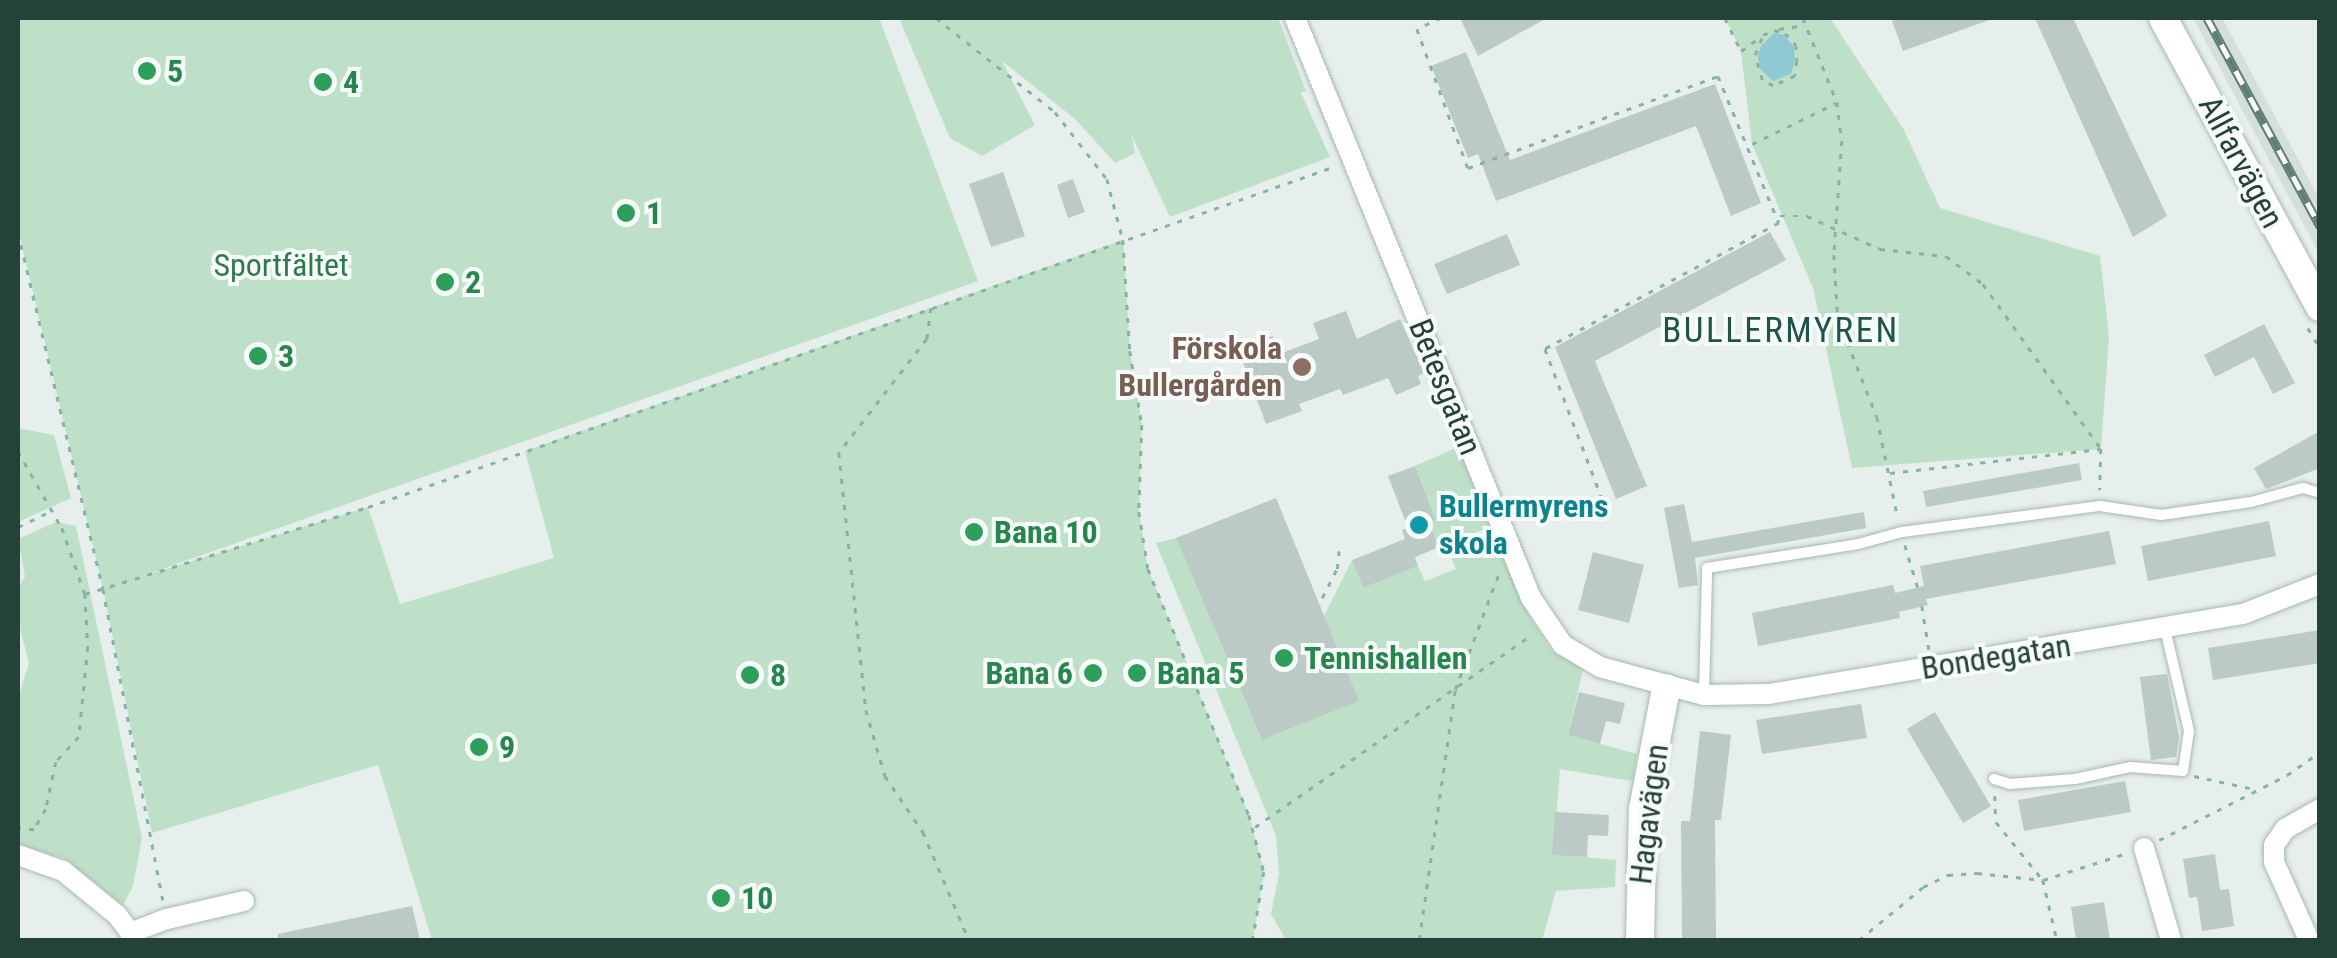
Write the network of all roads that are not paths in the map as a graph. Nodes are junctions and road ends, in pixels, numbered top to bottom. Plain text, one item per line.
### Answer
1 (1296, 18) edge
2 (2164, 18) edge
3 (2320, 306) edge
4 (2320, 493) edge
5 (2320, 584) edge
6 (2165, 629) junction
7 (1666, 688) junction
8 (1704, 695) junction
9 (1994, 780) road end
10 (2320, 809) edge
11 (2144, 848) road end
12 (18, 855) edge
13 (244, 900) dead end
14 (2320, 935) edge
15 (133, 937) edge
16 (1640, 940) edge
17 (2171, 940) edge
18 (2310, 940) edge

1 - 7 street, Betesgatan
2 - 3 street, Allfarvägen
4 - 8 lane
5 - 6 street, Bondegatan
6 - 8 street, Bondegatan
6 - 9 lane
7 - 8 street, Bondegatan
7 - 16 street, Hagavägen
10 - 18 street
11 - 17 street
12 - 15 street
13 - 15 street
14 - 18 street

